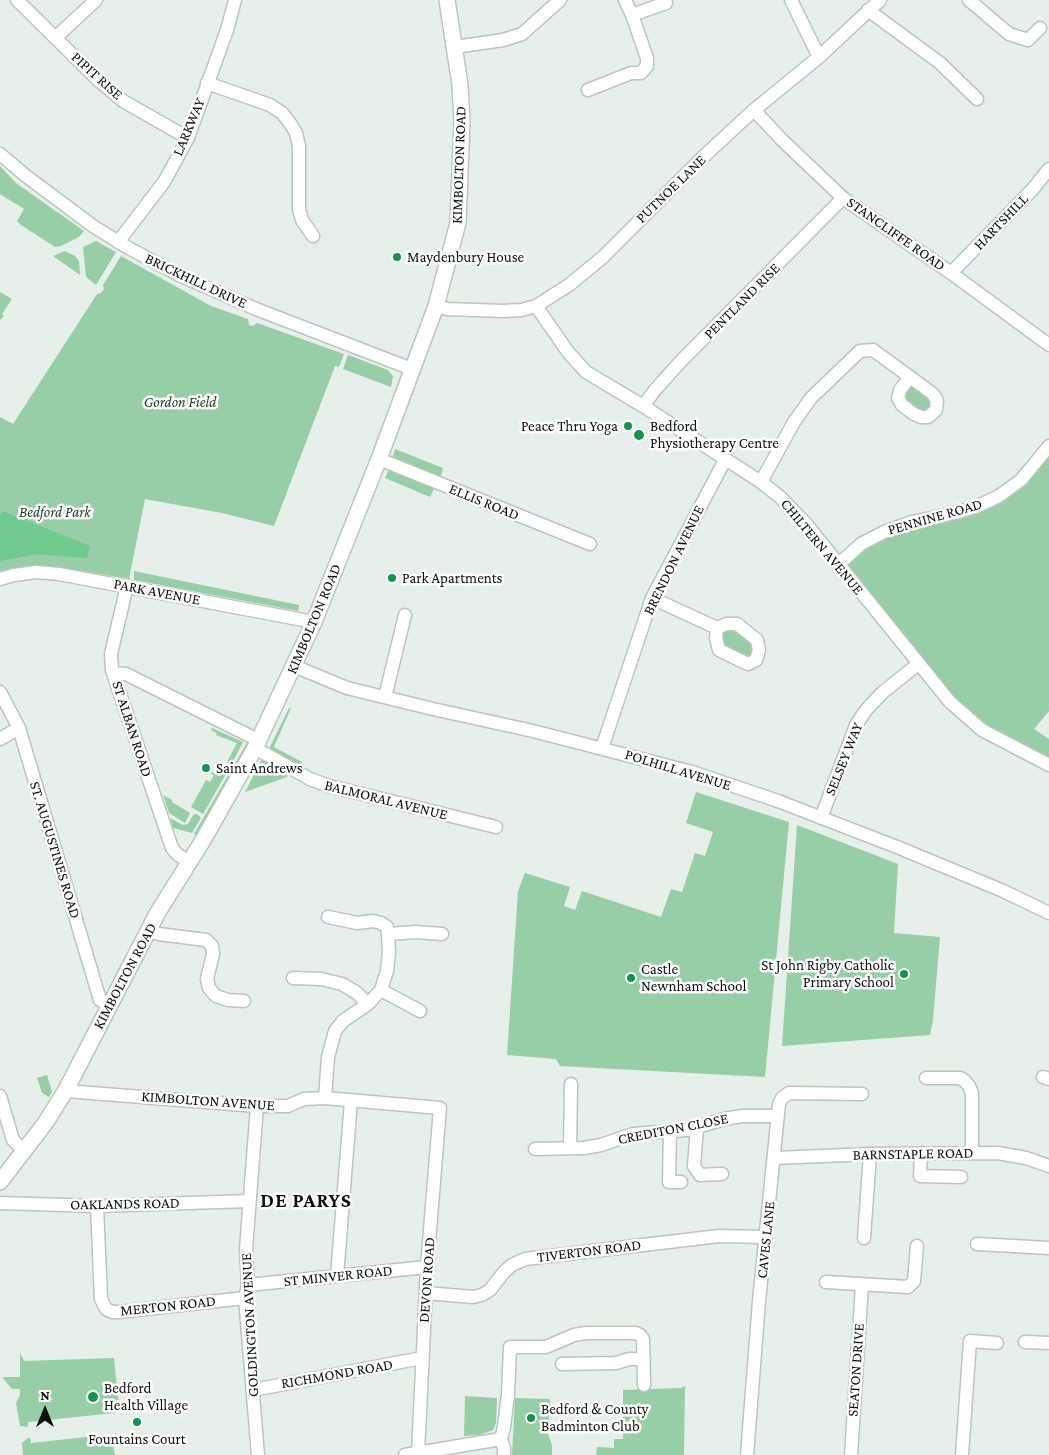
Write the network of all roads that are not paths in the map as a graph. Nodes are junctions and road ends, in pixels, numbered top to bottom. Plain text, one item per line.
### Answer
1 (17, 0) edge
2 (96, 0) edge
3 (236, 0) edge
4 (447, 0) edge
5 (560, 0) edge
6 (625, 0) edge
7 (791, 0) edge
8 (880, 0) edge
9 (969, 0) edge
10 (666, 3) dead end
11 (868, 10) junction
12 (632, 16) junction
13 (1040, 28) dead end
14 (55, 38) junction
15 (455, 47) junction
16 (819, 57) junction
17 (207, 83) junction
18 (588, 90) dead end
19 (977, 100) dead end
20 (754, 110) junction
21 (188, 138) junction
22 (0, 154) edge
23 (1049, 169) edge
24 (844, 198) junction
25 (313, 236) dead end
26 (118, 242) junction
27 (952, 273) junction
28 (436, 306) junction
29 (536, 306) junction
30 (1049, 345) edge
31 (412, 369) junction
32 (910, 377) dead end
33 (642, 406) junction
34 (1049, 446) edge
35 (379, 459) junction
36 (725, 460) junction
37 (761, 482) junction
38 (590, 544) dead end
39 (839, 564) junction
40 (0, 579) edge
41 (127, 586) junction
42 (652, 598) junction
43 (405, 615) dead end
44 (314, 622) junction
45 (717, 628) dead end
46 (918, 664) junction
47 (294, 666) junction
48 (114, 674) junction
49 (0, 692) edge
50 (385, 698) junction
51 (18, 728) junction
52 (0, 739) edge
53 (256, 744) junction
54 (602, 748) junction
55 (1049, 765) edge
56 (821, 818) junction
57 (496, 827) dead end
58 (189, 862) junction
59 (1049, 914) edge
60 (328, 917) dead end
61 (148, 931) junction
62 (388, 934) junction
63 (442, 934) dead end
64 (294, 978) dead end
65 (381, 990) junction
66 (244, 1001) dead end
67 (368, 1004) junction
68 (109, 1005) junction
69 (420, 1011) dead end
70 (926, 1078) dead end
71 (571, 1084) dead end
72 (66, 1090) junction
73 (856, 1090) dead end
74 (0, 1096) edge
75 (325, 1098) junction
76 (351, 1101) junction
77 (257, 1106) junction
78 (440, 1108) joint
79 (777, 1116) junction
80 (697, 1127) junction
81 (670, 1131) junction
82 (570, 1148) junction
83 (535, 1149) dead end
84 (24, 1151) junction
85 (921, 1153) junction
86 (972, 1153) junction
87 (870, 1154) junction
88 (775, 1158) junction
89 (1049, 1166) edge
90 (722, 1174) dead end
91 (960, 1177) dead end
92 (0, 1182) edge
93 (681, 1182) dead end
94 (250, 1201) junction
95 (0, 1203) edge
96 (97, 1206) junction
97 (766, 1237) junction
98 (864, 1238) dead end
99 (977, 1244) dead end
100 (918, 1246) dead end
101 (1049, 1248) edge
102 (427, 1267) junction
103 (337, 1276) junction
104 (826, 1282) dead end
105 (862, 1285) junction
106 (247, 1292) junction
107 (426, 1293) junction
108 (1026, 1342) dead end
109 (997, 1343) dead end
110 (1049, 1343) edge
111 (422, 1358) junction
112 (644, 1359) junction
113 (562, 1364) dead end
114 (644, 1385) dead end
115 (253, 1390) junction
116 (501, 1439) junction
117 (412, 1454) edge
118 (258, 1455) edge
119 (504, 1455) edge
120 (748, 1455) edge
121 (850, 1455) edge
122 (962, 1455) edge

1 - 14 street, PIPIT RISE
2 - 14 street
3 - 17 street, LARKWAY
4 - 15 main road, KIMBOLTON ROAD
5 - 15 street
6 - 12 street
7 - 16 street
8 - 11 street, PUTNOE LANE
9 - 13 street
10 - 12 street
11 - 16 street, PUTNOE LANE
11 - 19 street
12 - 18 street
14 - 21 street, PIPIT RISE
15 - 28 main road, KIMBOLTON ROAD
16 - 20 street, PUTNOE LANE
17 - 21 street, LARKWAY
17 - 25 street
20 - 24 street, STANCLIFFE ROAD
20 - 29 street, PUTNOE LANE
21 - 26 street, LARKWAY
22 - 26 street, BRICKHILL DRIVE
23 - 27 street, HARTSHILL
24 - 27 street, STANCLIFFE ROAD
24 - 33 street, PENTLAND RISE
26 - 31 street, BRICKHILL DRIVE
27 - 30 street, STANCLIFFE ROAD
28 - 29 street, PUTNOE LANE
28 - 31 main road, KIMBOLTON ROAD
29 - 33 street, CHILTERN AVENUE
31 - 35 main road, KIMBOLTON ROAD
32 - 37 street
33 - 36 street, CHILTERN AVENUE
34 - 39 street, PENNINE ROAD
35 - 38 street, ELLIS ROAD
35 - 44 main road, KIMBOLTON ROAD
36 - 37 street, CHILTERN AVENUE
36 - 42 street, BRENDON AVENUE
37 - 39 street, CHILTERN AVENUE
39 - 46 street, CHILTERN AVENUE
40 - 41 street, PARK AVENUE
41 - 44 street, PARK AVENUE
41 - 48 street, ST ALBAN ROAD
42 - 45 street
42 - 54 street, BRENDON AVENUE
43 - 50 street
44 - 47 main road, KIMBOLTON ROAD
46 - 55 street, CHILTERN AVENUE
46 - 56 street, SELSEY WAY
47 - 50 street, POLHILL AVENUE
47 - 53 main road, KIMBOLTON ROAD
48 - 53 street, BALMORAL AVENUE
48 - 58 street, ST ALBAN ROAD
49 - 51 street, ST. AUGUSTINES ROAD
50 - 54 street, POLHILL AVENUE
51 - 52 street
51 - 68 street, ST. AUGUSTINES ROAD
53 - 57 street, BALMORAL AVENUE
53 - 58 main road, KIMBOLTON ROAD
54 - 56 street, POLHILL AVENUE
56 - 59 street, POLHILL AVENUE
58 - 61 main road, KIMBOLTON ROAD
60 - 62 street
61 - 66 street
61 - 68 main road, KIMBOLTON ROAD
62 - 63 street
62 - 65 street
64 - 67 street
65 - 67 street
65 - 69 street
67 - 75 street
68 - 72 main road, KIMBOLTON ROAD
70 - 86 street
71 - 82 street
72 - 77 street, KIMBOLTON AVENUE
72 - 84 main road, KIMBOLTON ROAD
73 - 79 street, CAVES LANE
74 - 84 street
75 - 76 street, KIMBOLTON AVENUE
75 - 77 street, KIMBOLTON AVENUE
76 - 78 street, KIMBOLTON AVENUE
76 - 103 street
77 - 94 street, GOLDINGTON AVENUE
78 - 102 street, DEVON ROAD
79 - 80 street, CREDITON CLOSE
79 - 88 street, CAVES LANE
80 - 81 street, CREDITON CLOSE
80 - 90 street
81 - 82 street, CREDITON CLOSE
81 - 93 street
82 - 83 street, CREDITON CLOSE
84 - 92 main road, KIMBOLTON ROAD
85 - 86 street, BARNSTAPLE ROAD
85 - 87 street, BARNSTAPLE ROAD
85 - 91 street
86 - 89 street, BARNSTAPLE ROAD
87 - 88 street, BARNSTAPLE ROAD
87 - 98 street
88 - 97 street, CAVES LANE
94 - 96 street, OAKLANDS ROAD
94 - 106 street, GOLDINGTON AVENUE
95 - 96 street, OAKLANDS ROAD
96 - 106 street, MERTON ROAD
97 - 107 street, TIVERTON ROAD
97 - 120 street, CAVES LANE
99 - 101 street
100 - 105 street
102 - 103 street, ST MINVER ROAD
102 - 107 street, DEVON ROAD
103 - 106 street, ST MINVER ROAD
104 - 105 street
105 - 121 street, SEATON DRIVE
106 - 115 street, GOLDINGTON AVENUE
107 - 111 street, DEVON ROAD
108 - 110 street
109 - 122 street
111 - 115 street, RICHMOND ROAD
111 - 117 street, DEVON ROAD
112 - 113 street
112 - 114 street
112 - 116 street
115 - 118 street, GOLDINGTON AVENUE
116 - 117 street
116 - 119 street

